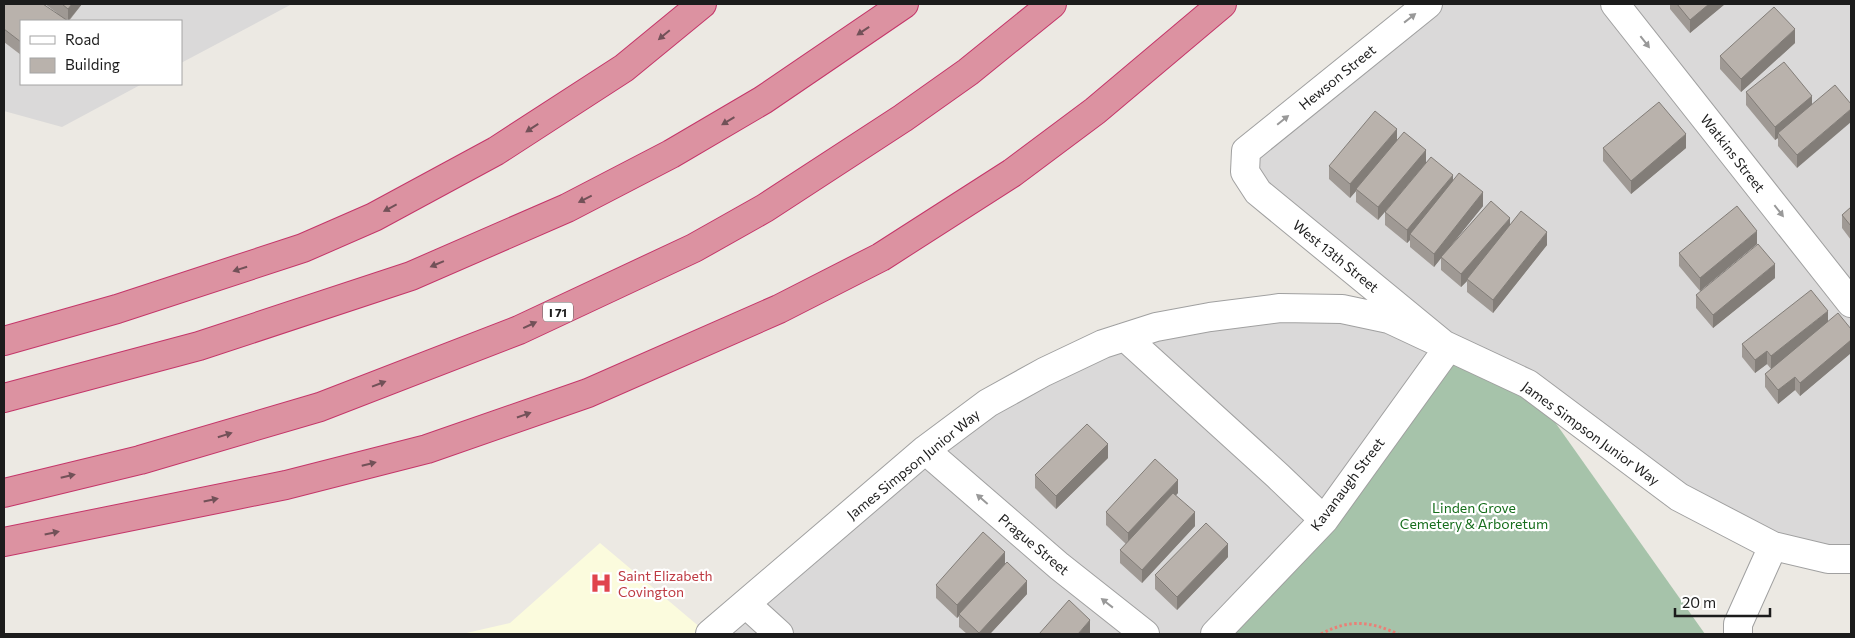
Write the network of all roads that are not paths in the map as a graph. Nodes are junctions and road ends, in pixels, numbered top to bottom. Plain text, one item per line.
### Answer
1 (702, 4) edge
2 (904, 4) edge
3 (1052, 4) edge
4 (1222, 4) edge
5 (1428, 4) edge
6 (1615, 4) edge
7 (1246, 151) joint
8 (1851, 303) edge
9 (1125, 337) junction
10 (4, 341) edge
11 (1448, 348) junction
12 (4, 398) edge
13 (925, 450) junction
14 (4, 493) edge
15 (1324, 520) junction
16 (4, 542) edge
17 (1773, 546) junction
18 (1851, 559) edge
19 (746, 604) junction
20 (710, 634) edge
21 (779, 634) edge
22 (1145, 634) edge
23 (1215, 634) edge
24 (1738, 634) edge

1 -> 10 highway
2 -> 12 highway
14 -> 3 highway, I 71
16 -> 4 highway
7 -> 5 street, Hewson Street
6 -> 8 street, Watkins Street
7 - 11 street, West 13th Street
9 - 11 street, James Simpson Junior Way
9 - 13 street, James Simpson Junior Way
9 - 15 street
11 - 15 street, Kavanaugh Street
11 - 17 street, James Simpson Junior Way
13 - 19 street, James Simpson Junior Way
22 -> 13 street, Prague Street
15 - 23 street, Kavanaugh Street
17 - 18 street, James Simpson Junior Way
17 - 24 street
19 - 20 street, James Simpson Junior Way
19 - 21 street

